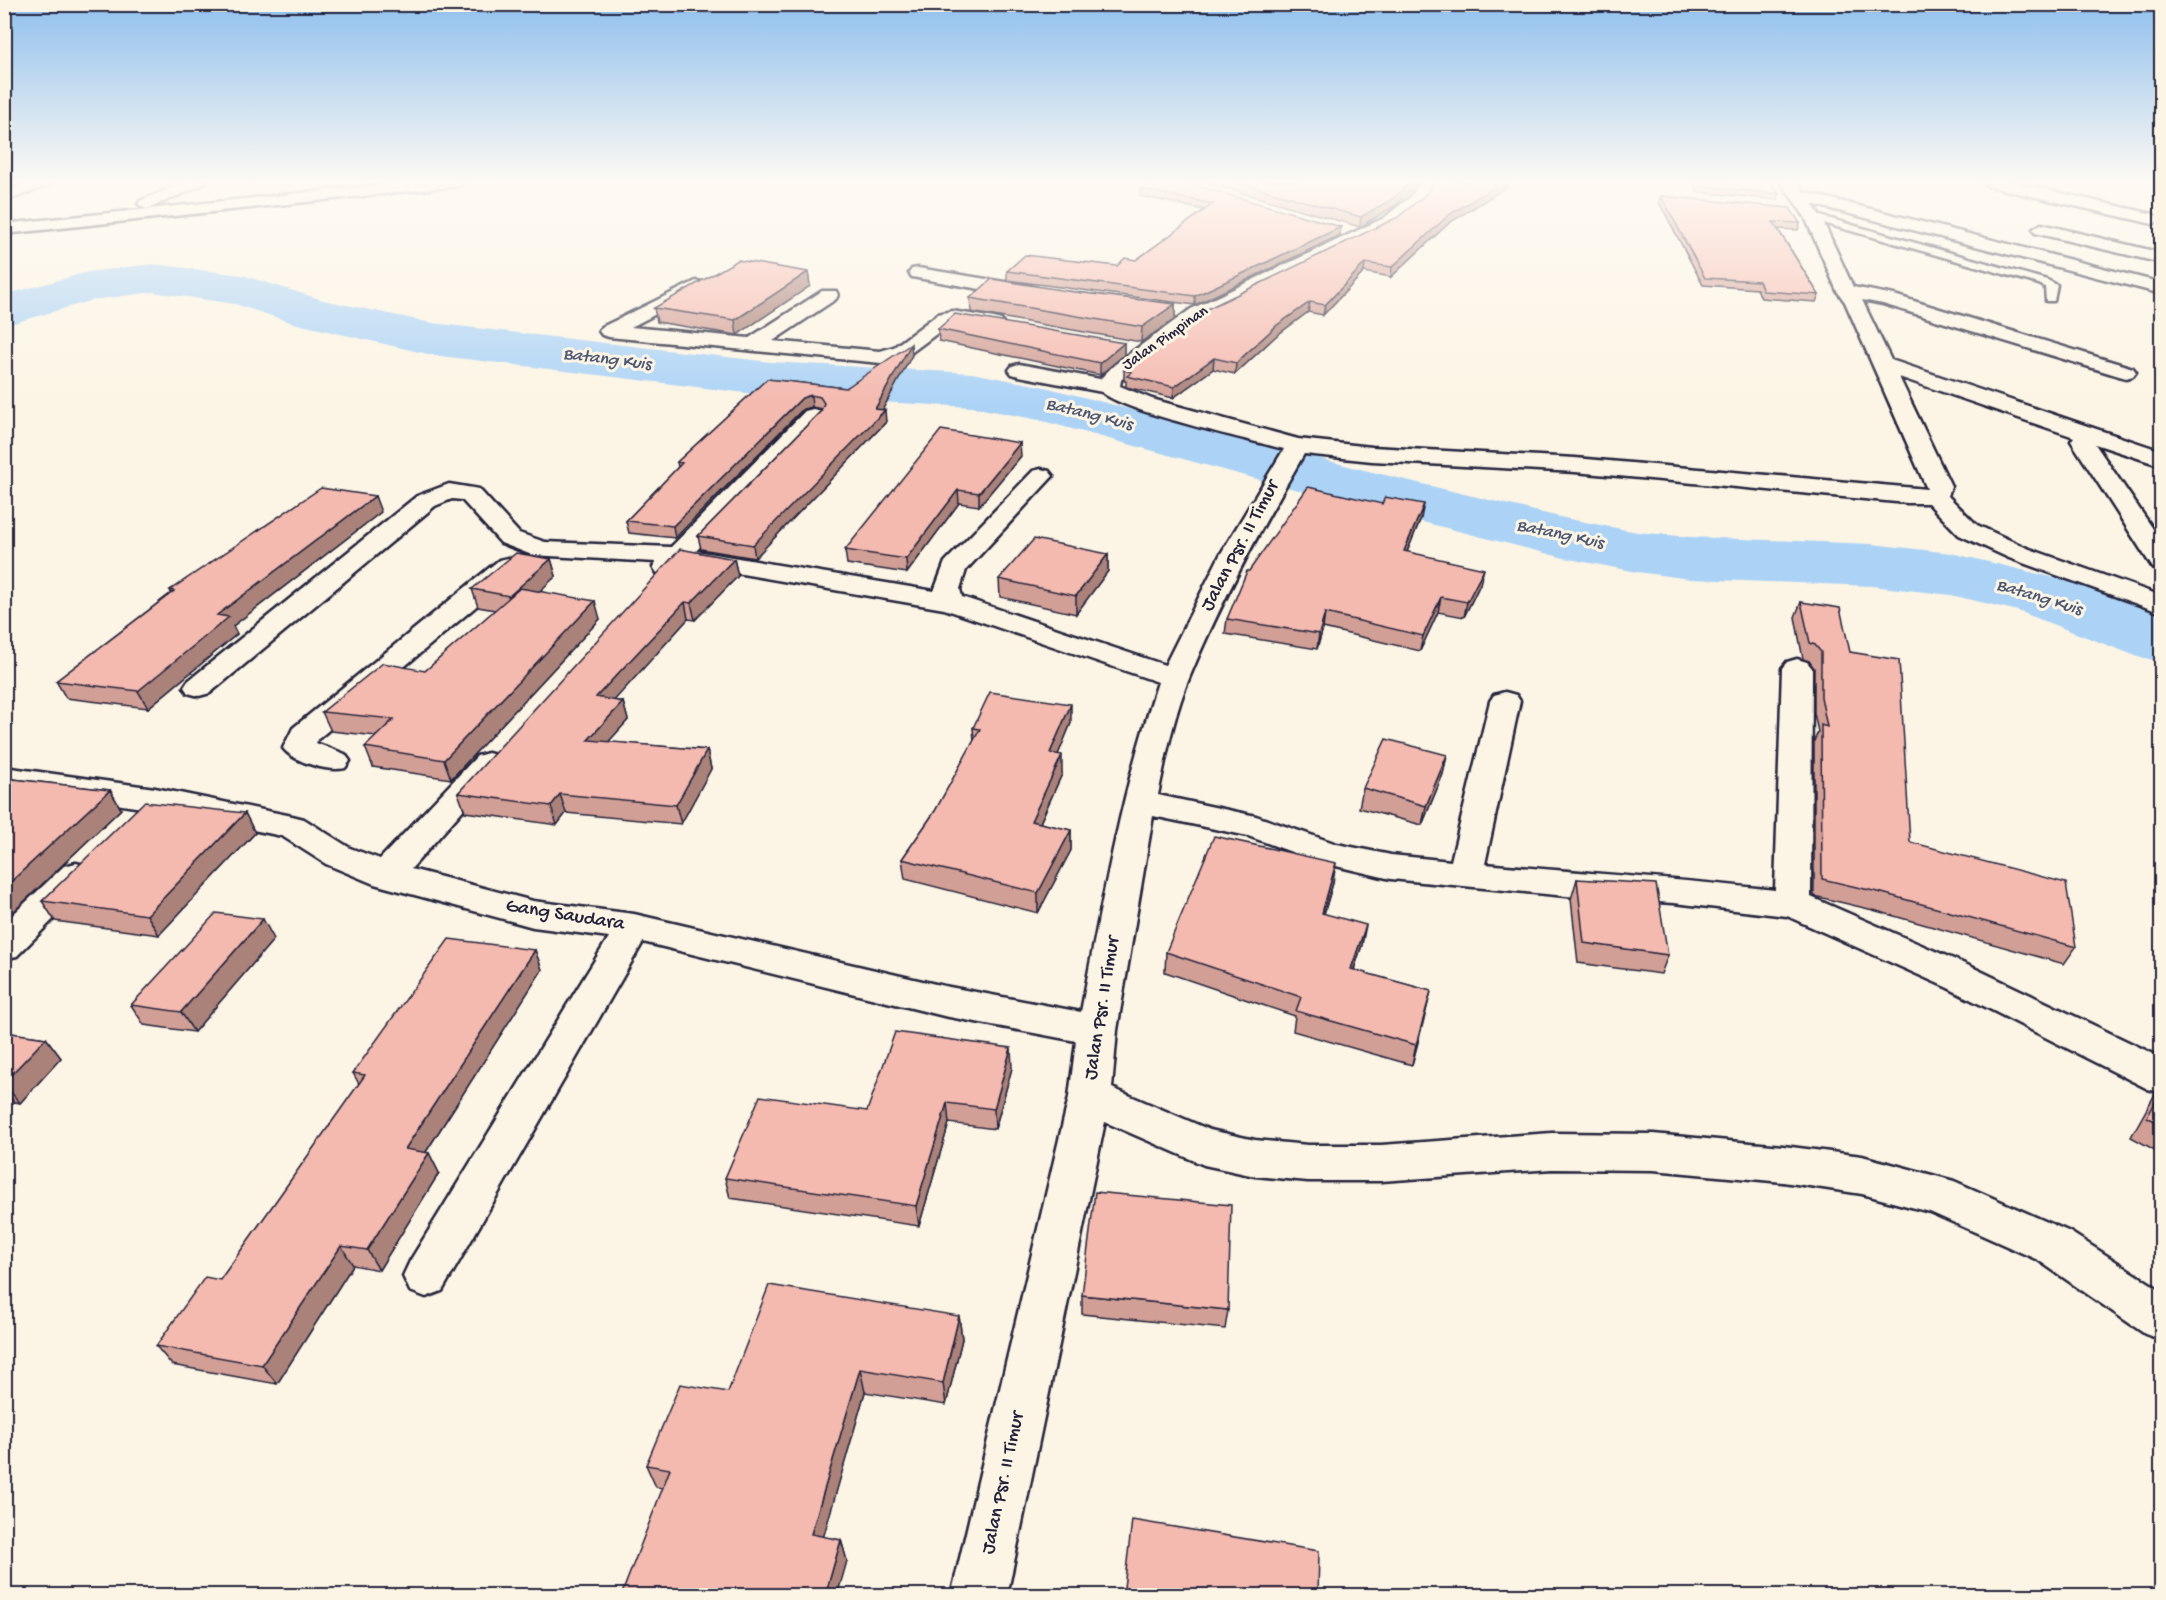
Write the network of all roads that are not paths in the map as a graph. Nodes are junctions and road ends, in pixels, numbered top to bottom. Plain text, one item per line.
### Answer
1 (1318, 256) edge
2 (1827, 256) edge
3 (1961, 256) edge
4 (2021, 256) edge
5 (918, 273) dead end
6 (696, 286) edge
7 (2162, 289) edge
8 (1846, 291) junction
9 (1044, 294) edge
10 (829, 295) dead end
11 (2050, 298) dead end
12 (1167, 310) edge
13 (1198, 313) junction
14 (1016, 328) edge
15 (750, 346) junction
16 (1124, 347) edge
17 (1146, 351) junction
18 (1882, 364) junction
19 (1019, 370) dead end
20 (2126, 372) dead end
21 (1109, 387) junction
22 (813, 416) edge
23 (2082, 441) dead end
24 (1295, 449) junction
25 (2162, 459) edge
26 (1041, 476) dead end
27 (1934, 495) junction
28 (530, 547) junction
29 (677, 555) junction
30 (2162, 562) edge
31 (646, 589) edge
32 (949, 602) junction
33 (2162, 604) edge
34 (1797, 668) dead end
35 (1174, 678) junction
36 (199, 687) dead end
37 (1506, 701) dead end
38 (504, 745) edge
39 (334, 761) dead end
40 (4, 777) edge
41 (155, 799) junction
42 (1140, 802) junction
43 (130, 823) edge
44 (97, 856) edge
45 (1465, 874) junction
46 (386, 875) junction
47 (1793, 904) junction
48 (634, 927) junction
49 (4, 946) edge
50 (1097, 1030) junction
51 (2162, 1077) edge
52 (1090, 1097) junction
53 (426, 1276) dead end
54 (2162, 1318) edge
55 (979, 1596) edge

1 - 13 street, Jalan Pimpinan
2 - 8 street
3 - 11 lane
4 - 7 street
5 - 9 street
6 - 15 street
8 - 18 street
8 - 20 street
10 - 15 street
12 - 13 street
13 - 17 street, Jalan Pimpinan
14 - 15 street
16 - 17 street
17 - 21 street, Jalan Pimpinan
18 - 25 street
18 - 27 street
19 - 21 street
21 - 24 street, Jalan Pimpinan
22 - 29 street
23 - 30 street
24 - 27 street, Jalan Pimpinan
24 - 35 street, Jalan Psr. II Timur
26 - 32 street
27 - 33 street
28 - 29 street
28 - 36 street
28 - 39 street
29 - 31 street
29 - 32 street
32 - 35 street
34 - 47 street
35 - 42 street, Jalan Psr. II Timur
37 - 45 street
38 - 46 street
40 - 41 street, Gang Saudara
41 - 43 street
41 - 46 street, Gang Saudara
42 - 45 street
42 - 50 street, Jalan Psr. II Timur
44 - 49 street
45 - 47 street
46 - 48 street, Gang Saudara
47 - 51 street
48 - 50 street, Gang Saudara
48 - 53 street
50 - 52 street, Jalan Psr. II Timur
52 - 54 street
52 - 55 street, Jalan Psr. II Timur

